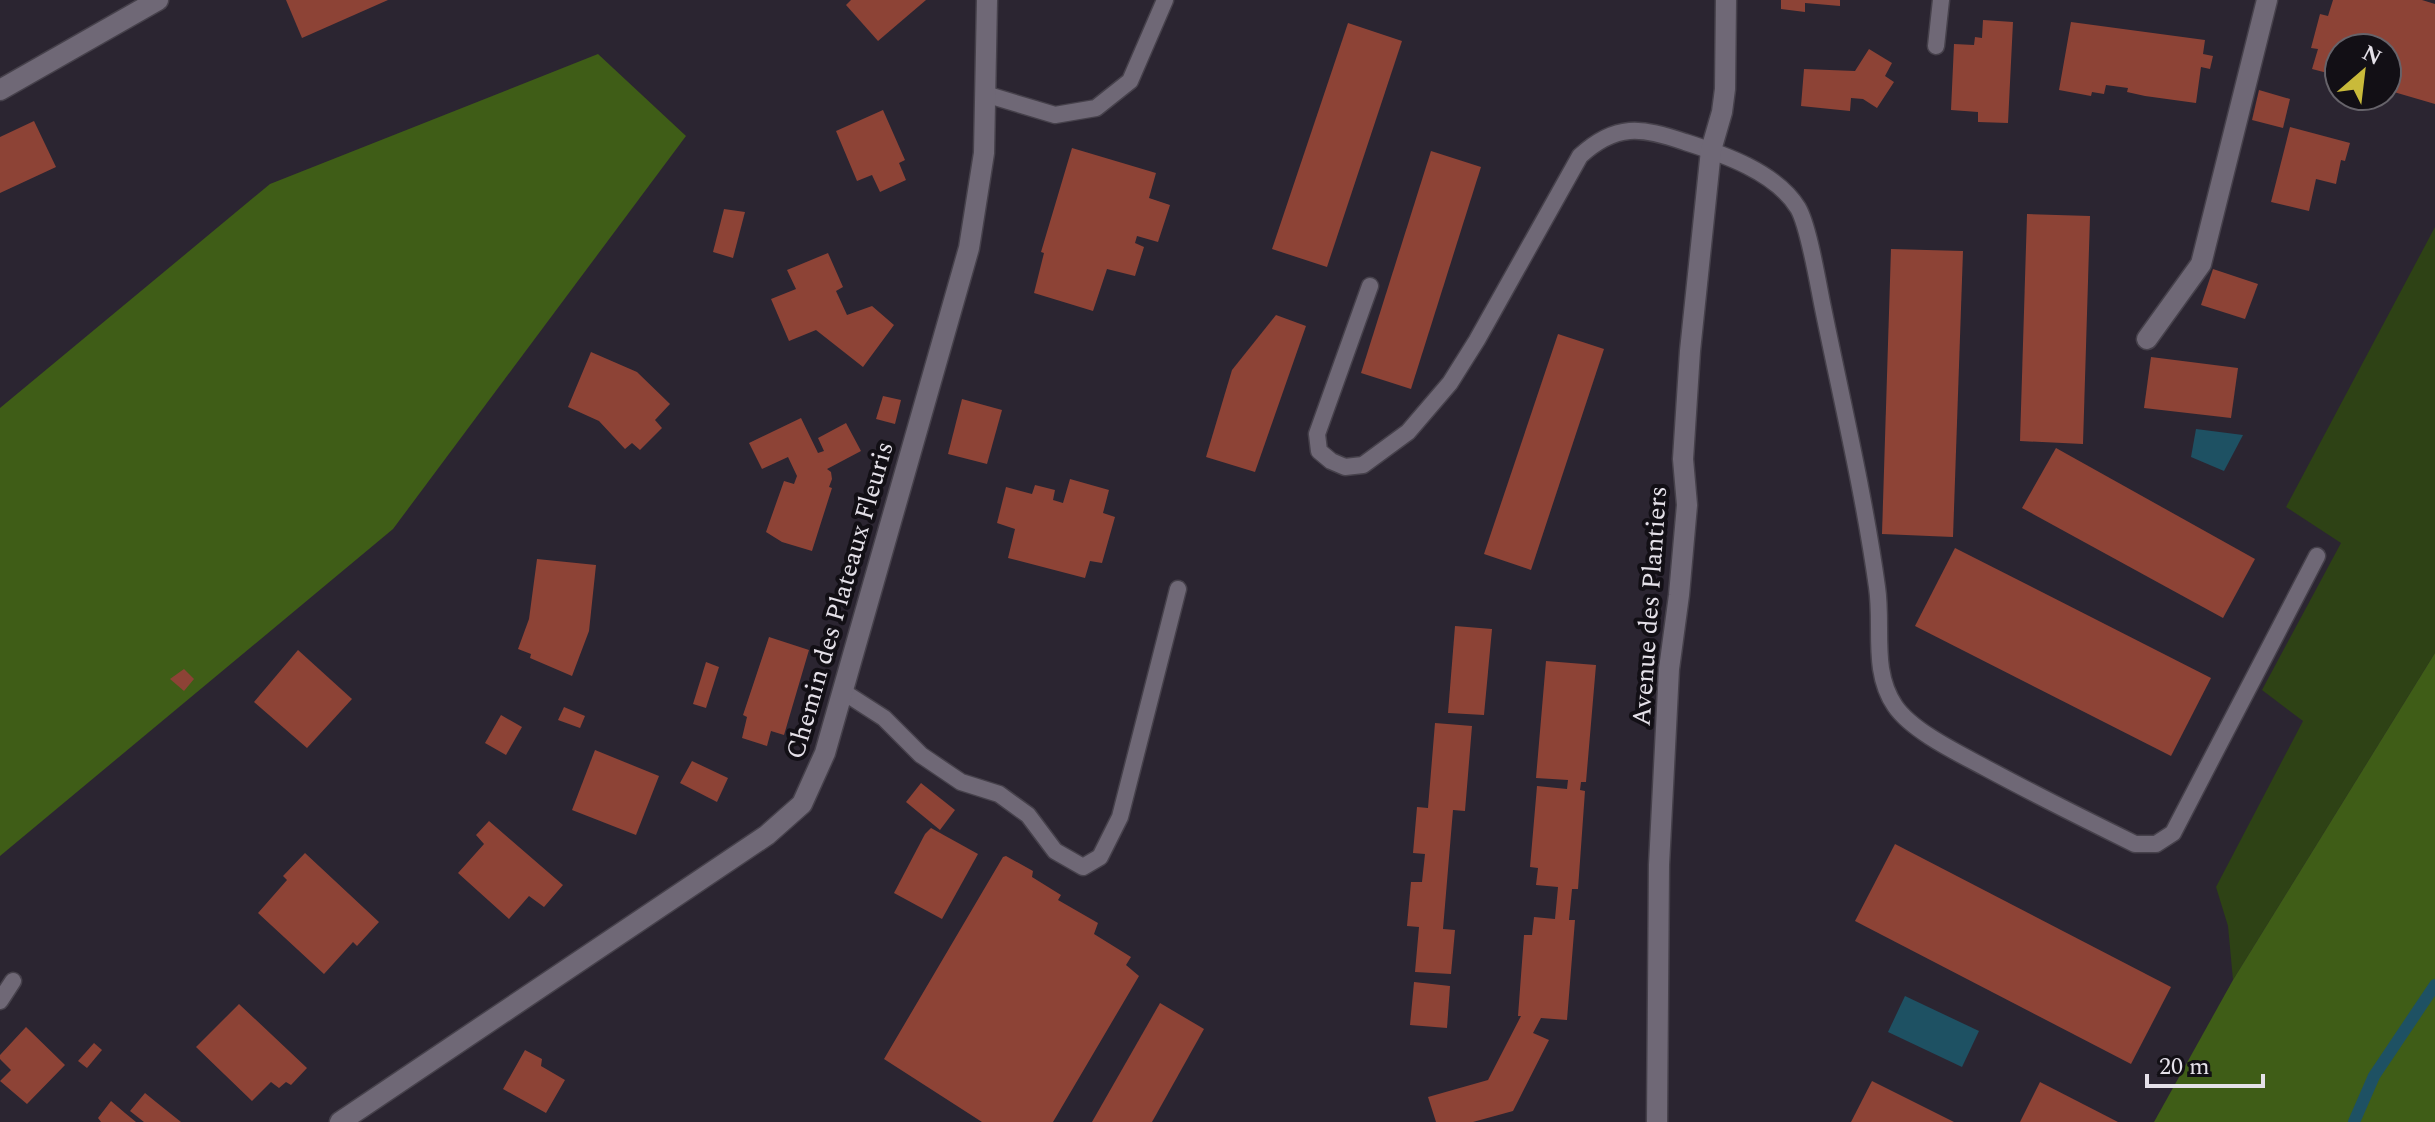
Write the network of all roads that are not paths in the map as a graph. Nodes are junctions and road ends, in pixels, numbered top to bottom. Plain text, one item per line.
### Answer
1 (158, 0) edge
2 (987, 0) edge
3 (1165, 0) edge
4 (1726, 0) edge
5 (1941, 0) edge
6 (2267, 0) edge
7 (1936, 46) dead end
8 (0, 90) edge
9 (985, 94) junction
10 (1711, 150) junction
11 (1370, 286) dead end
12 (2147, 339) dead end
13 (2317, 556) dead end
14 (1178, 589) dead end
15 (842, 691) junction
16 (13, 981) dead end
17 (0, 1001) edge
18 (351, 1119) edge
19 (1657, 1122) edge

1 - 8 street
2 - 9 street, Chemin des Plateaux Fleuris
3 - 9 lane
4 - 10 street, Avenue des Plantiers
5 - 7 lane
6 - 12 street
9 - 15 street, Chemin des Plateaux Fleuris
10 - 11 lane
10 - 13 lane
10 - 19 street, Avenue des Plantiers
14 - 15 lane
15 - 18 street, Chemin des Plateaux Fleuris
16 - 17 lane

